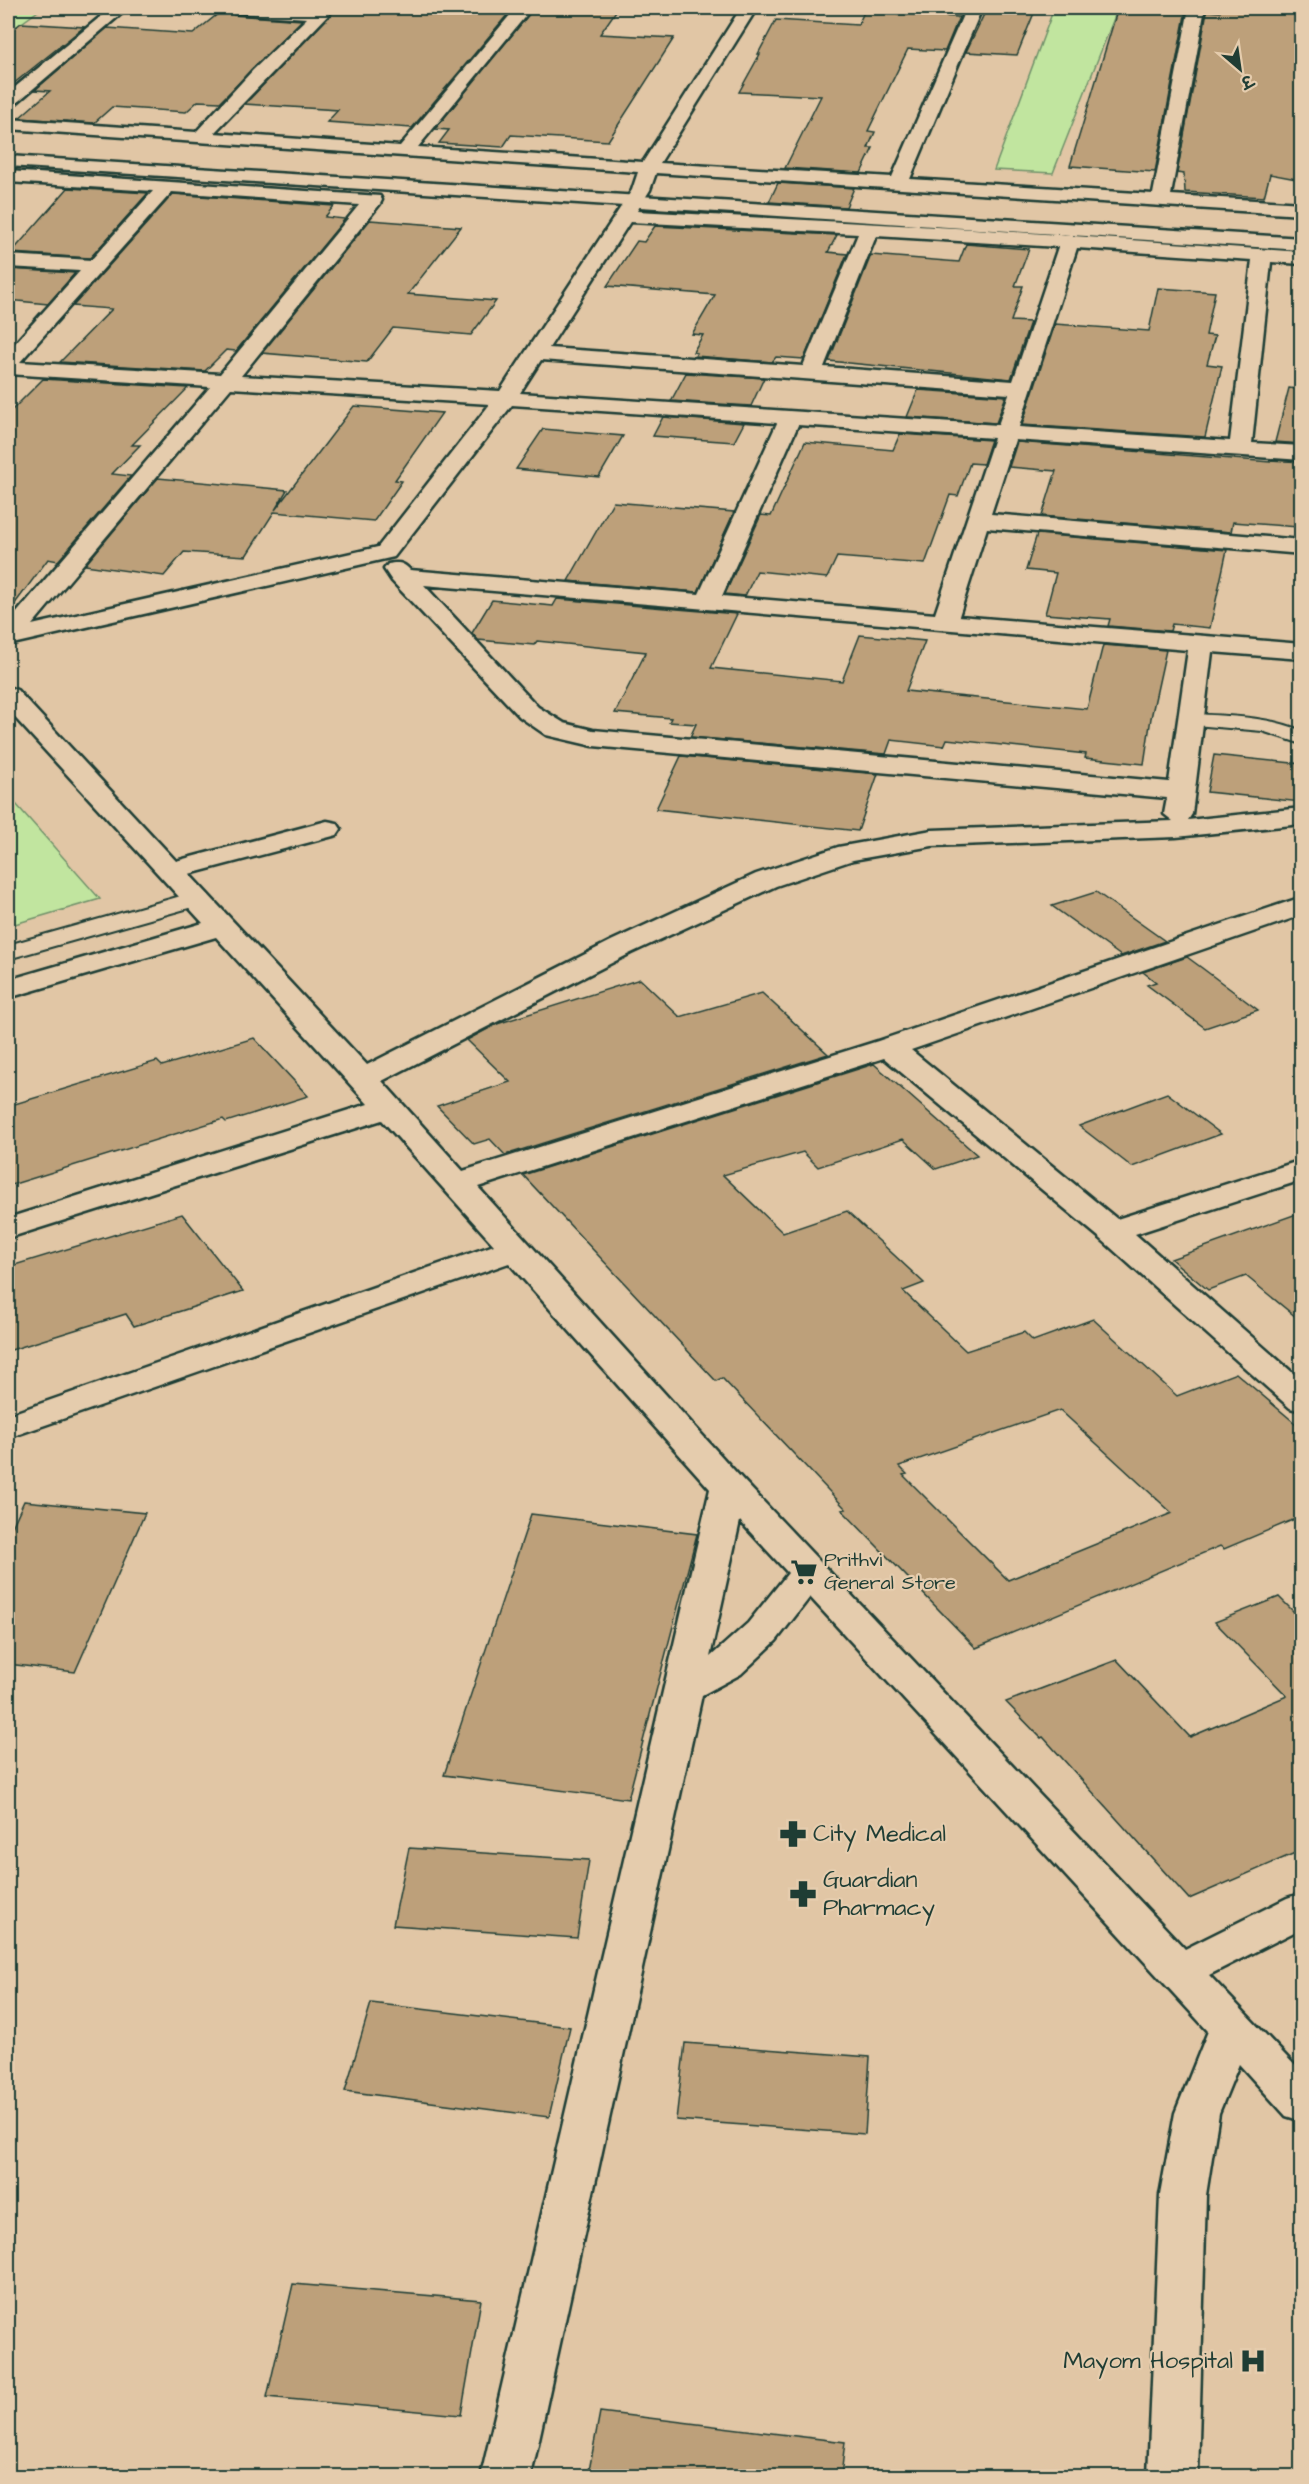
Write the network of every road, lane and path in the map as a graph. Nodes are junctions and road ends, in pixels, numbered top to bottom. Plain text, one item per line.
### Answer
1 (120, 8) edge
2 (234, 8) edge
3 (524, 8) edge
4 (749, 8) edge
5 (974, 8) edge
6 (1197, 8) edge
7 (323, 11) edge
8 (8, 101) edge
9 (8, 124) edge
10 (200, 138) junction
11 (8, 148) edge
12 (405, 152) junction
13 (8, 161) edge
14 (649, 166) junction
15 (8, 176) edge
16 (899, 183) junction
17 (168, 186) junction
18 (1161, 199) junction
19 (632, 203) junction
20 (1302, 209) edge
21 (1302, 229) edge
22 (869, 230) junction
23 (1069, 242) junction
24 (1302, 244) edge
25 (1262, 256) junction
26 (1302, 258) edge
27 (8, 261) edge
28 (95, 266) junction
29 (535, 353) junction
30 (8, 363) edge
31 (8, 368) edge
32 (812, 373) junction
33 (224, 383) junction
34 (1021, 388) junction
35 (506, 398) junction
36 (790, 417) junction
37 (1006, 432) junction
38 (1240, 449) junction
39 (1302, 453) edge
40 (978, 520) junction
41 (1302, 547) edge
42 (386, 552) junction
43 (400, 576) junction
44 (708, 600) junction
45 (945, 620) junction
46 (8, 637) edge
47 (1201, 643) junction
48 (1302, 652) edge
49 (8, 695) edge
50 (1191, 720) junction
51 (1302, 738) edge
52 (1181, 791) junction
53 (1302, 816) edge
54 (327, 829) dead end
55 (1176, 829) junction
56 (169, 871) junction
57 (195, 898) junction
58 (1302, 905) edge
59 (221, 927) junction
60 (8, 952) edge
61 (8, 989) edge
62 (889, 1047) junction
63 (363, 1079) junction
64 (387, 1108) junction
65 (1302, 1169) edge
66 (456, 1184) junction
67 (8, 1228) edge
68 (1112, 1231) junction
69 (516, 1249) junction
70 (1302, 1400) edge
71 (8, 1427) edge
72 (729, 1487) junction
73 (809, 1572) junction
74 (684, 1687) junction
75 (1302, 1909) edge
76 (1181, 1970) junction
77 (1233, 2027) junction
78 (1302, 2103) edge
79 (506, 2476) edge
80 (1173, 2476) edge

1 - 8 street
2 - 7 street
3 - 12 street
4 - 14 street
5 - 16 street
6 - 18 street
7 - 10 street
9 - 10 street
10 - 12 street
11 - 19 street
12 - 14 street
13 - 19 street
14 - 16 street
14 - 19 street
15 - 17 street
16 - 18 street
17 - 28 street
17 - 33 street
18 - 20 street
19 - 21 street
19 - 22 street
19 - 24 street
19 - 29 street
22 - 23 street
22 - 32 street
23 - 25 street
23 - 34 street
25 - 26 street
25 - 38 street
27 - 28 street
28 - 30 street
29 - 32 street
29 - 35 street
31 - 33 street
32 - 34 street
33 - 35 street
33 - 46 street
34 - 37 street
35 - 36 street
35 - 42 street
36 - 37 street
36 - 44 street
37 - 38 street
37 - 40 street
38 - 39 street
40 - 41 street
40 - 45 street
42 - 43 street
42 - 46 street
43 - 44 street
43 - 52 street
44 - 45 street
45 - 47 street
47 - 48 street
47 - 50 street
49 - 56 street
50 - 51 lane
50 - 52 street
52 - 55 street
53 - 55 street
54 - 56 street
55 - 63 street
56 - 57 street
57 - 59 street
57 - 60 lane
58 - 62 street
59 - 61 street
59 - 63 street
62 - 66 street
62 - 68 street
63 - 64 street
64 - 66 street
64 - 67 street
65 - 68 street
66 - 69 street
68 - 70 street
69 - 71 street
69 - 72 street
72 - 73 street
72 - 74 street
73 - 74 street
73 - 76 street
74 - 79 street
75 - 76 street
76 - 77 street
77 - 78 street
77 - 80 street

